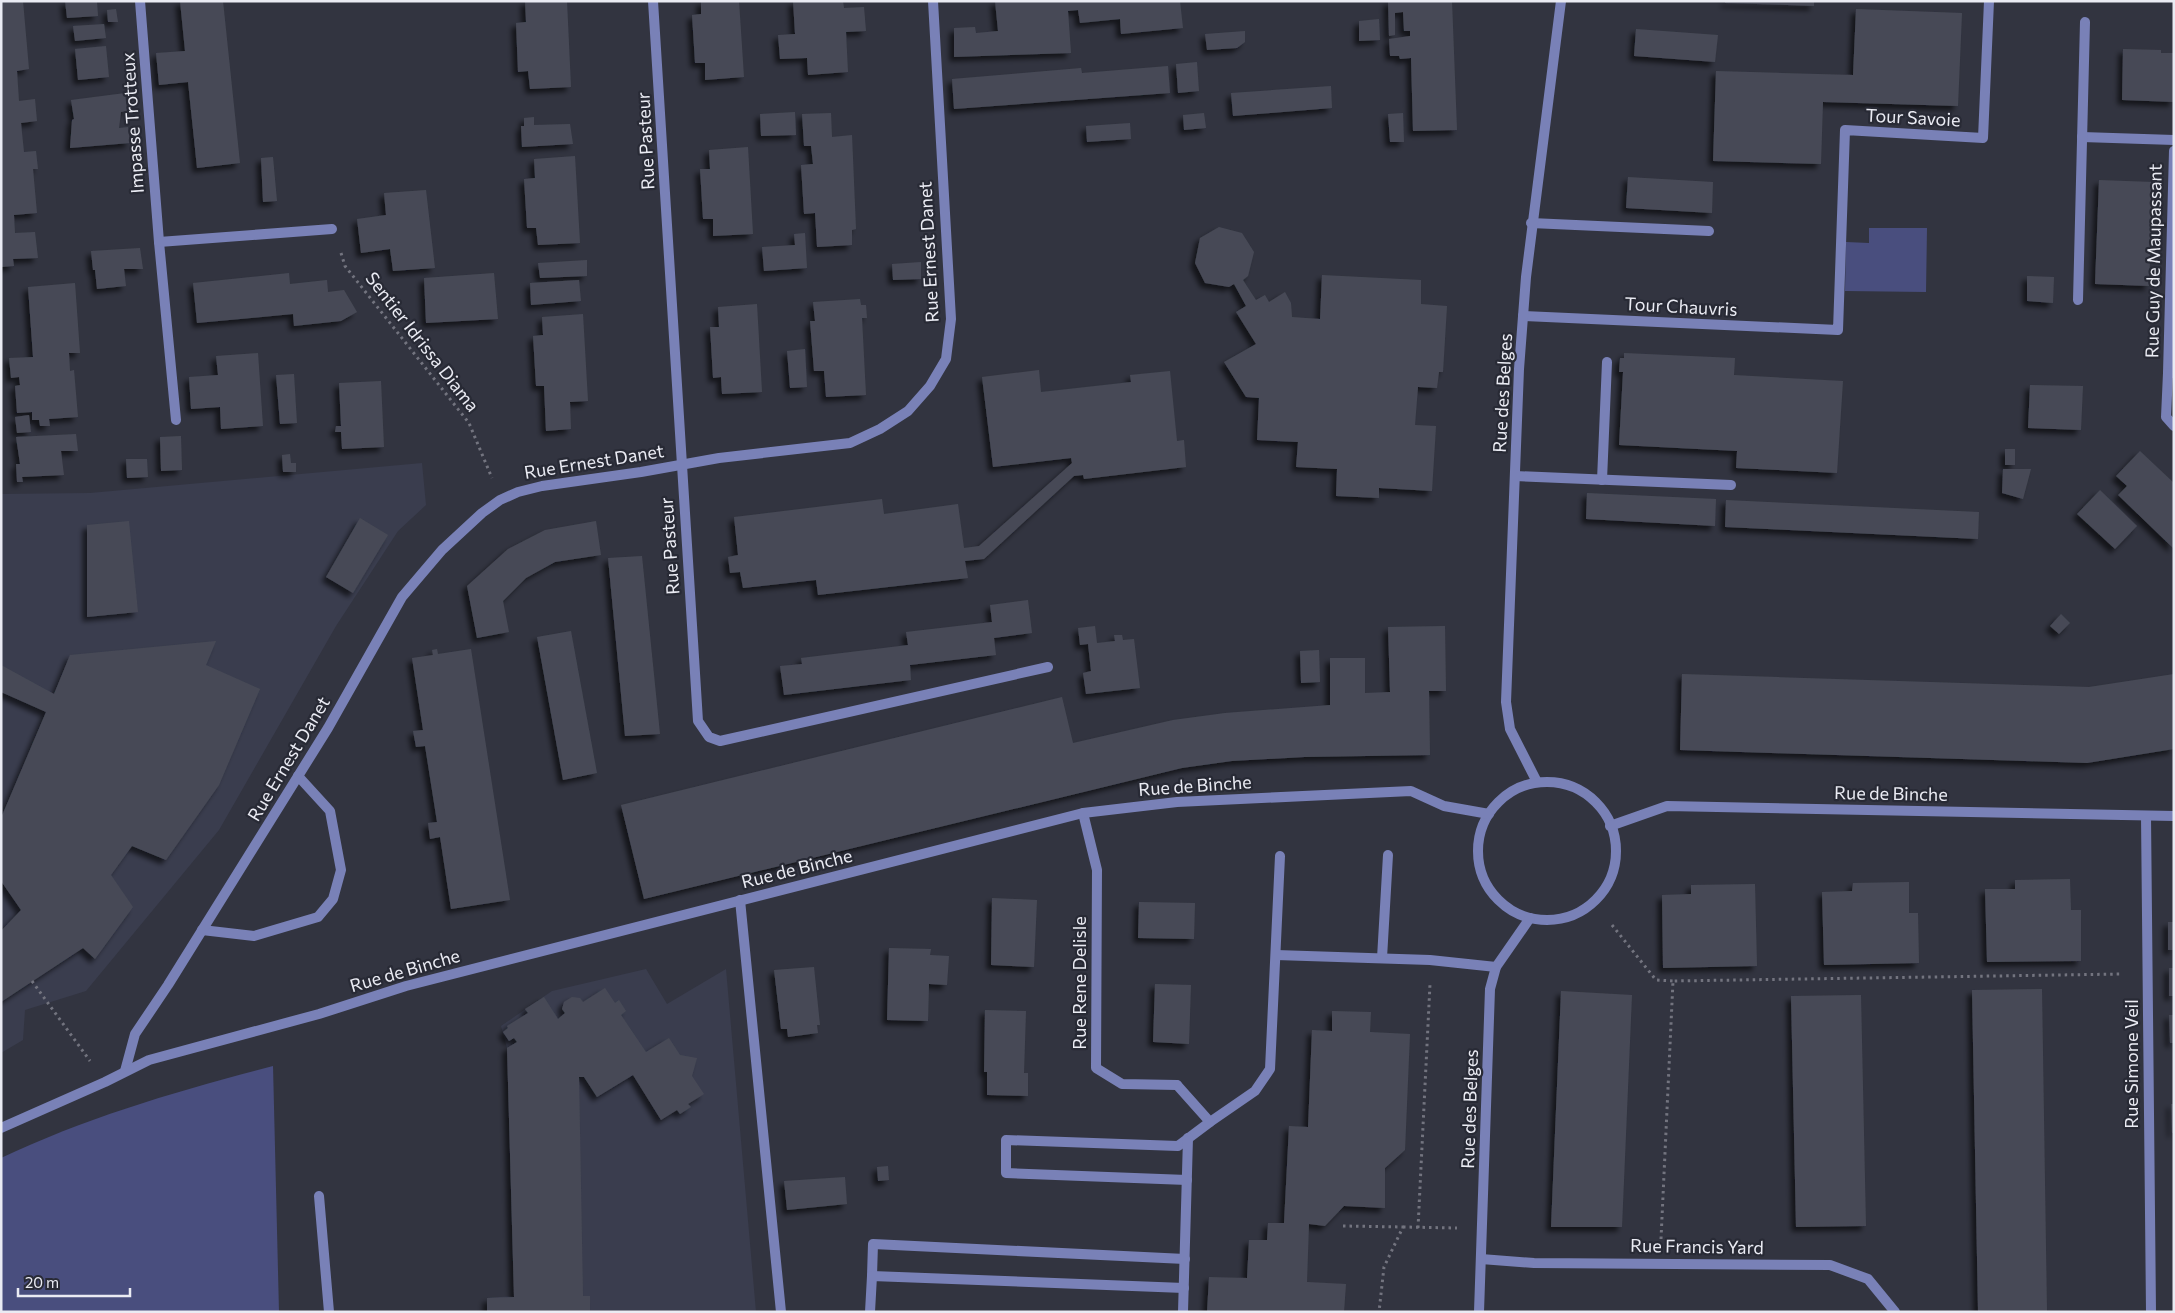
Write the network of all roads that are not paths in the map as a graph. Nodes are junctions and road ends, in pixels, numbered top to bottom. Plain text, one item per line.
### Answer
1 (140, 1) edge
2 (653, 1) edge
3 (932, 1) edge
4 (1561, 1) edge
5 (1989, 1) edge
6 (2085, 22) dead end
7 (2082, 137) junction
8 (2174, 140) edge
9 (2174, 151) edge
10 (1531, 223) junction
11 (332, 229) road end
12 (1710, 231) dead end
13 (158, 242) junction
14 (2172, 282) edge
15 (2078, 300) dead end
16 (1523, 316) junction
17 (1838, 330) joint
18 (1607, 362) dead end
19 (2171, 373) edge
20 (176, 420) dead end
21 (2174, 426) edge
22 (681, 464) junction
23 (1515, 476) junction
24 (1602, 480) junction
25 (1731, 485) dead end
26 (1048, 667) dead end
27 (298, 776) junction
28 (1537, 782) junction
29 (1083, 812) junction
30 (1489, 814) junction
31 (2146, 816) junction
32 (2174, 816) edge
33 (1610, 826) junction
34 (1388, 855) dead end
35 (1280, 856) dead end
36 (740, 900) junction
37 (1530, 918) junction
38 (202, 930) junction
39 (1276, 955) junction
40 (1382, 958) junction
41 (1496, 967) junction
42 (125, 1071) junction
43 (1210, 1122) junction
44 (1, 1128) edge
45 (1188, 1138) junction
46 (1187, 1180) junction
47 (319, 1196) dead end
48 (1185, 1259) junction
49 (1481, 1260) junction
50 (872, 1276) junction
51 (1184, 1288) junction
52 (329, 1312) edge
53 (781, 1312) edge
54 (870, 1312) edge
55 (1183, 1312) edge
56 (1479, 1312) edge
57 (1896, 1312) edge
58 (2151, 1312) edge

1 - 13 street, Impasse Trotteux
2 - 22 street, Rue Pasteur
3 - 22 street, Rue Ernest Danet
4 - 10 street, Rue des Belges
5 - 17 street, Tour Savoie
6 - 7 street
7 - 8 street
7 - 15 street
9 - 14 street, Rue Guy de Maupassant
10 - 12 street
10 - 16 street, Rue des Belges
11 - 13 street
13 - 20 street, Impasse Trotteux
14 - 19 street, Rue Guy de Maupassant
16 - 17 street, Tour Chauvris
16 - 23 street, Rue des Belges
18 - 24 street
19 - 21 street, Rue Guy de Maupassant
22 - 26 street, Rue Pasteur
22 - 27 street, Rue Ernest Danet
23 - 24 street
23 - 28 street, Rue des Belges
24 - 25 street
27 - 38 street, Rue Ernest Danet
27 - 38 street
28 - 30 street
28 - 33 street
29 - 30 street, Rue de Binche
29 - 36 street, Rue de Binche
29 - 43 street, Rue Rene Delisle
30 - 37 street
31 - 32 street, Rue de Binche
31 - 33 street, Rue de Binche
31 - 58 street, Rue Simone Veil
33 - 37 street
34 - 40 street
35 - 39 street
36 - 42 street, Rue de Binche
36 - 53 street
37 - 41 street, Rue des Belges
38 - 42 street, Rue Ernest Danet
39 - 40 street
39 - 43 street
40 - 41 street
41 - 49 street, Rue des Belges
42 - 44 street
43 - 45 street
45 - 46 street
45 - 46 street
46 - 48 street
47 - 52 street
48 - 50 street
48 - 51 street
49 - 56 street, Rue des Belges
49 - 57 street, Rue Francis Yard
50 - 51 street
50 - 54 street
51 - 55 street

